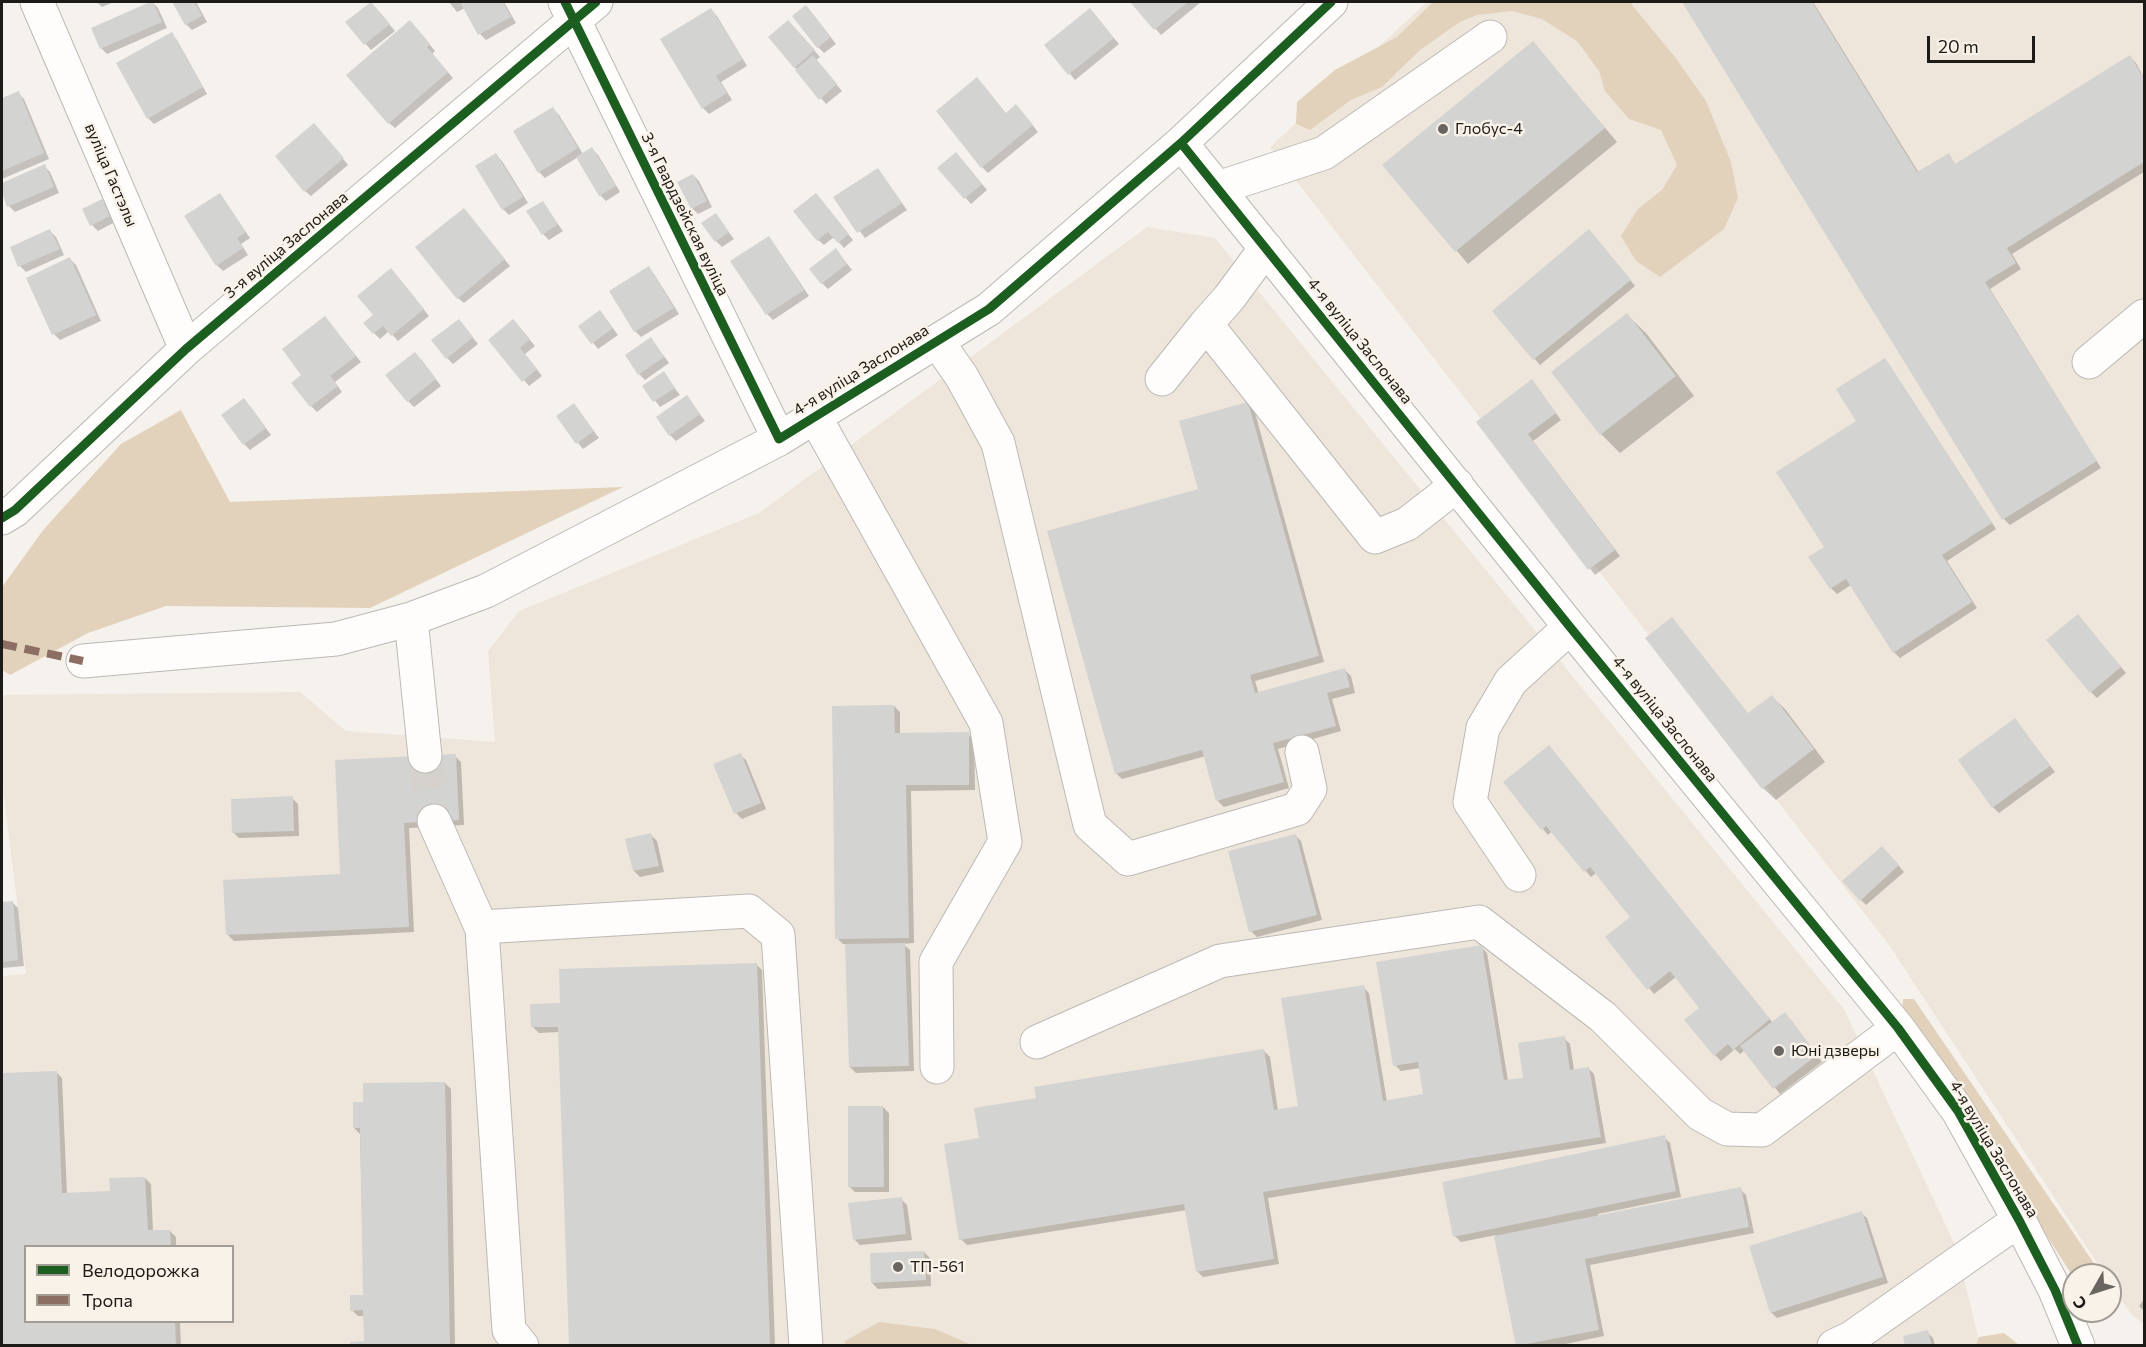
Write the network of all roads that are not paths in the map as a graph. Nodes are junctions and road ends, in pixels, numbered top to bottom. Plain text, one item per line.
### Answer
1 (37, 2) edge
2 (1331, 2) edge
3 (578, 8) edge
4 (1490, 37) dead end
5 (1181, 143) junction
6 (1218, 188) junction
7 (1266, 248) junction
8 (2145, 316) edge
9 (1206, 324) junction
10 (937, 341) junction
11 (186, 349) junction
12 (2089, 362) dead end
13 (1162, 380) dead end
14 (815, 417) junction
15 (779, 439) junction
16 (1457, 485) junction
17 (6, 520) edge
18 (411, 619) junction
19 (1570, 627) junction
20 (83, 661) dead end
21 (1302, 752) dead end
22 (425, 756) tunnel mouth
23 (434, 821) tunnel mouth
24 (1518, 875) dead end
25 (481, 927) junction
26 (1898, 1028) junction
27 (1038, 1042) dead end
28 (937, 1067) dead end
29 (2019, 1220) junction
30 (522, 1346) edge
31 (806, 1346) edge
32 (1834, 1346) edge
33 (2078, 1346) edge

1 - 11 street, вуліца Гастэлы
2 - 5 street, 4-я вуліца Заслонава
3 - 11 street, 3-я вуліца Заслонава
3 - 15 street, 3-я Гвардзейская вуліца
4 - 6 street
5 - 6 street, 4-я вуліца Заслонава
5 - 10 street, 4-я вуліца Заслонава
6 - 7 street, 4-я вуліца Заслонава
7 - 9 street
7 - 16 street, 4-я вуліца Заслонава
8 - 12 street
9 - 13 street
9 - 16 street
10 - 14 street, 4-я вуліца Заслонава
10 - 21 street
11 - 17 street, 3-я вуліца Заслонава
14 - 15 street, 4-я вуліца Заслонава
14 - 28 street
15 - 18 street, 4-я вуліца Заслонава
16 - 19 street, 4-я вуліца Заслонава
18 - 20 street, 4-я вуліца Заслонава
18 - 22 street
19 - 24 street
19 - 26 street, 4-я вуліца Заслонава
23 - 25 street
25 - 30 street
25 - 31 street
26 - 27 street
26 - 29 street, 4-я вуліца Заслонава
29 - 32 street
29 - 33 street, 4-я вуліца Заслонава

